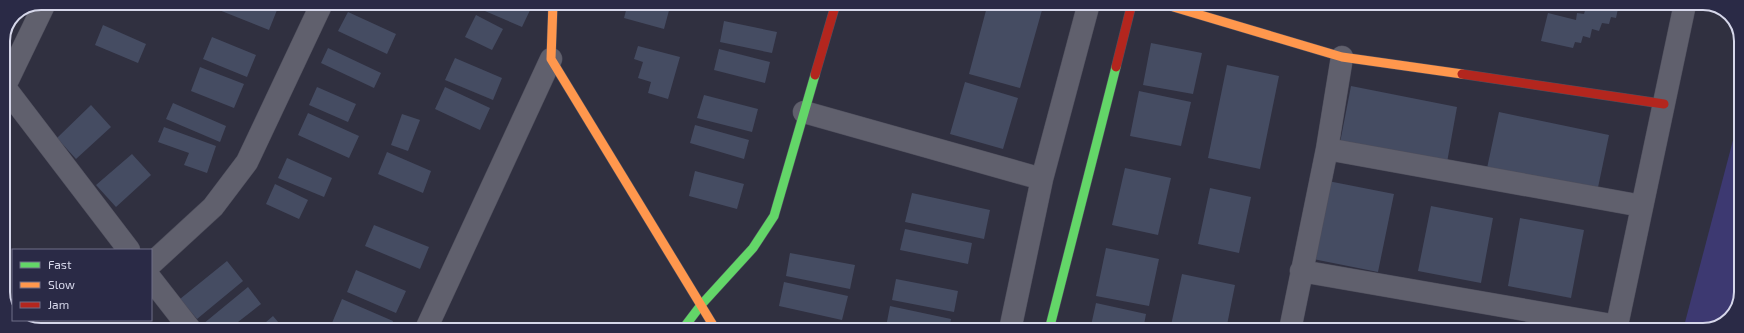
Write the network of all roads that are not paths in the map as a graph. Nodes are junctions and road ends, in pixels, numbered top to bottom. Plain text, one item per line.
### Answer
1 (42, 10) edge
2 (319, 10) edge
3 (553, 10) edge
4 (834, 10) edge
5 (1087, 10) edge
6 (1130, 10) edge
7 (1181, 10) edge
8 (1684, 10) edge
9 (1342, 57) junction
10 (551, 59) junction
11 (10, 76) edge
12 (10, 96) edge
13 (1664, 104) junction
14 (804, 112) junction
15 (1327, 149) junction
16 (1042, 179) junction
17 (1642, 206) junction
18 (128, 249) edge
19 (152, 263) edge
20 (1301, 271) junction
21 (152, 280) edge
22 (701, 305) junction
23 (185, 323) edge
24 (429, 323) edge
25 (687, 323) edge
26 (712, 323) edge
27 (1011, 323) edge
28 (1051, 323) edge
29 (1291, 323) edge
30 (1588, 323) edge
31 (1617, 323) edge

1 - 11 street
2 - 19 street
3 - 10 street
4 - 14 street
5 - 16 street
6 - 28 street
7 - 9 street
8 - 13 street
9 - 13 street
9 - 15 street
10 - 22 street
10 - 24 street
12 - 18 street
13 - 17 street
14 - 16 street
14 - 22 street
15 - 17 street
15 - 20 street
16 - 27 street
17 - 31 street
20 - 29 street
20 - 30 street
21 - 23 street
22 - 25 street
22 - 26 street

